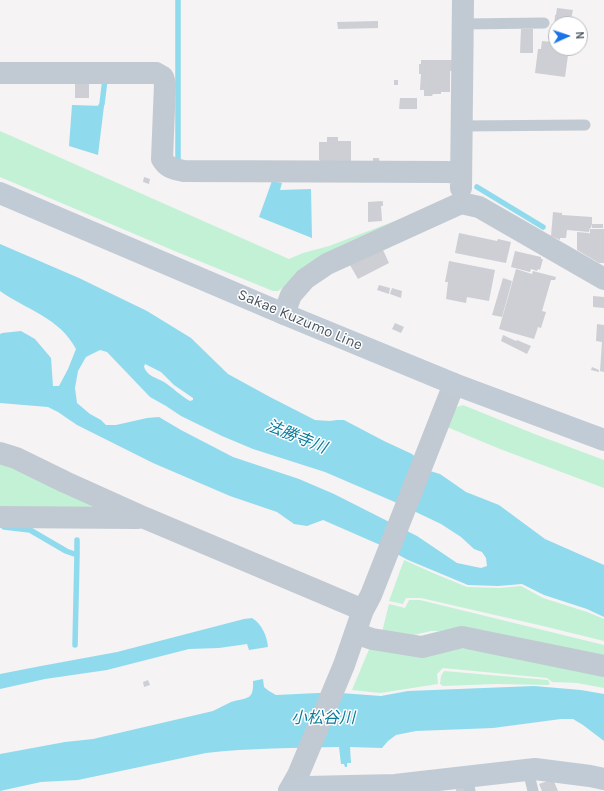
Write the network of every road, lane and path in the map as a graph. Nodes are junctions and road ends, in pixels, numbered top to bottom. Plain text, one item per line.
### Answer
1 (463, 0) edge
2 (544, 23) dead end
3 (462, 24) junction
4 (0, 73) edge
5 (585, 125) dead end
6 (462, 126) junction
7 (461, 173) junction
8 (0, 193) edge
9 (461, 203) junction
10 (604, 279) edge
11 (284, 314) junction
12 (450, 393) junction
13 (604, 440) edge
14 (0, 453) edge
15 (0, 517) edge
16 (145, 518) junction
17 (367, 603) junction
18 (355, 633) junction
19 (604, 666) edge
20 (604, 779) edge
21 (530, 781) edge
22 (469, 784) edge
23 (292, 786) edge
24 (394, 788) edge

1 - 3 street
2 - 3 lane
3 - 6 street
4 - 7 street
5 - 6 lane
6 - 7 street
7 - 9 street
8 - 11 main road, Sakae Kuzumo Line
9 - 10 street
9 - 11 street
11 - 12 main road, Sakae Kuzumo Line
12 - 13 main road, Sakae Kuzumo Line
12 - 17 street
14 - 16 street
15 - 16 street
16 - 17 street
17 - 18 street
18 - 19 street
18 - 23 street
20 - 21 main road
21 - 22 main road
22 - 24 main road
23 - 24 main road

